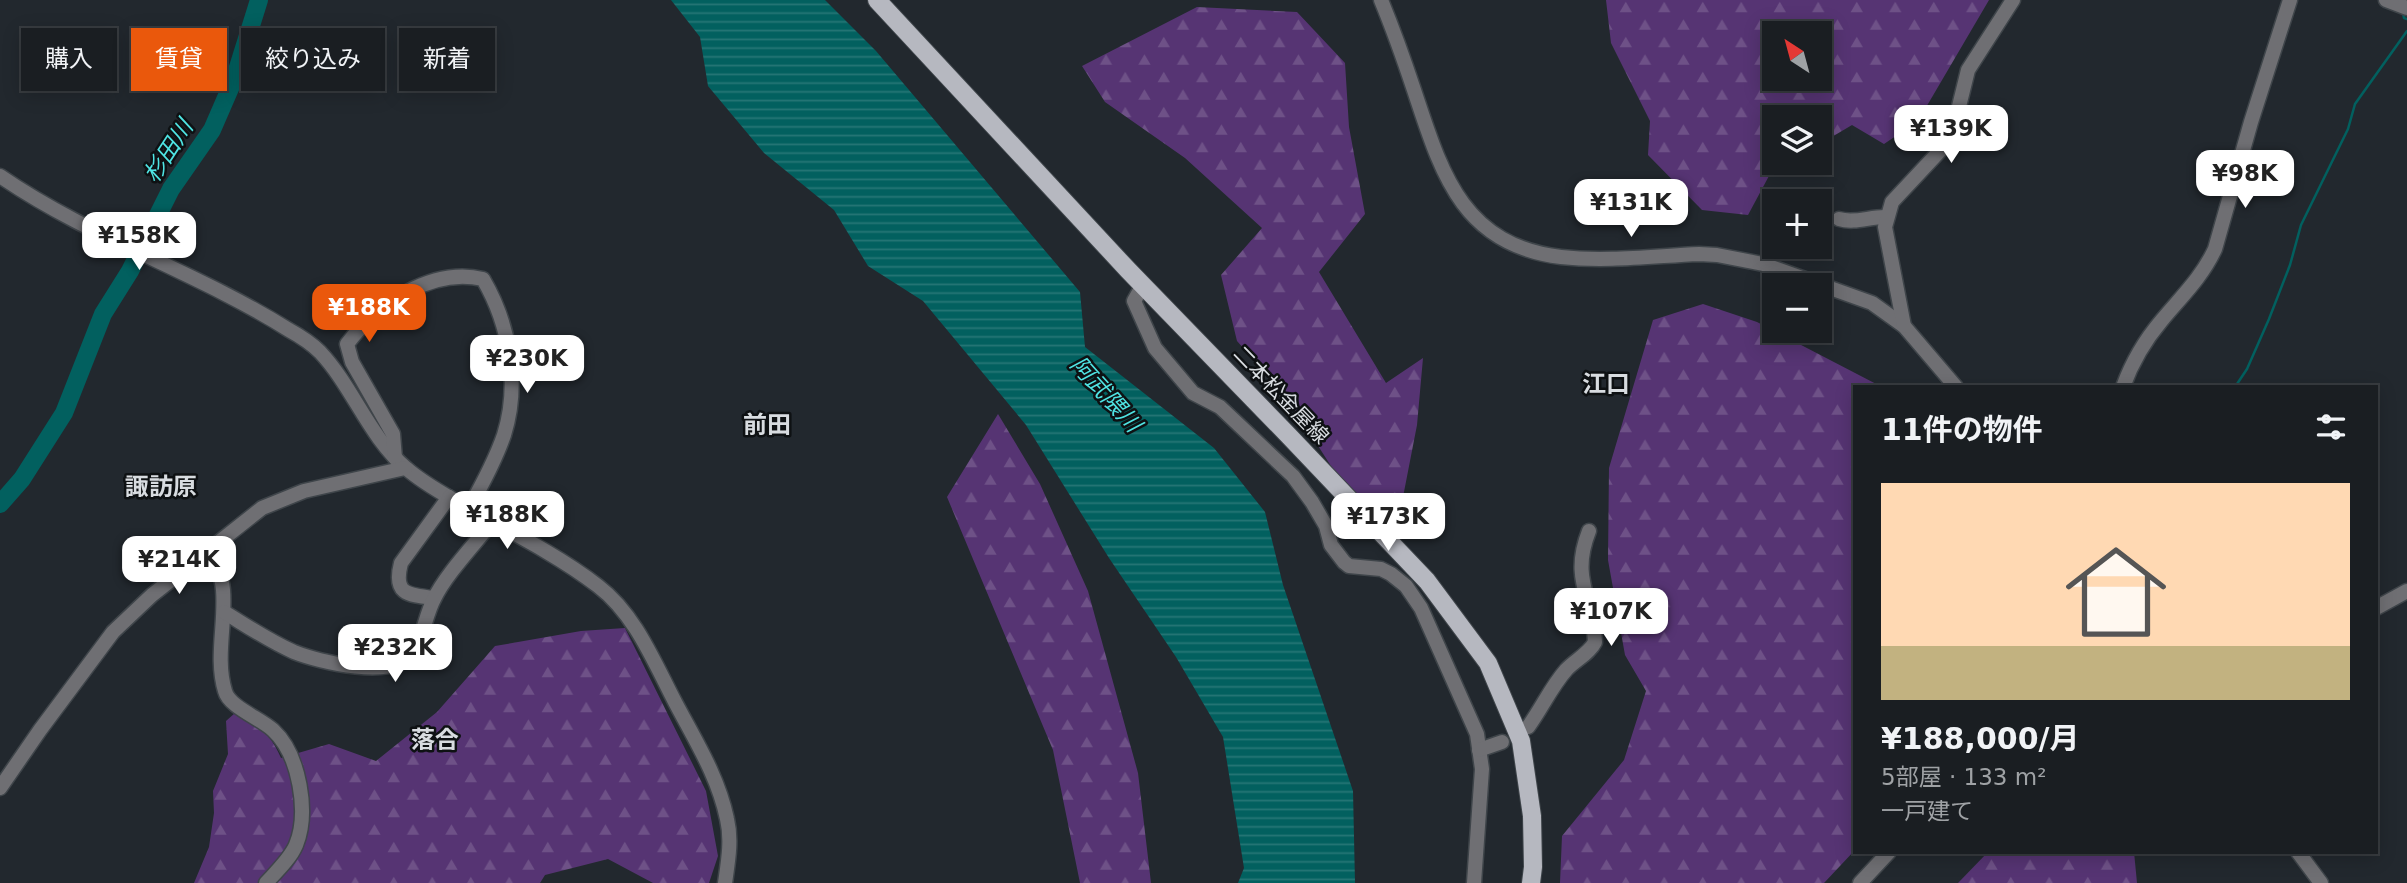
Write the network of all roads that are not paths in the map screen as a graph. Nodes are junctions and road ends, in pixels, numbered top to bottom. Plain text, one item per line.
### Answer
1 (877, 0) edge
2 (1381, 0) edge
3 (2013, 0) edge
4 (2290, 0) edge
5 (2386, 0) edge
6 (2407, 9) edge
7 (0, 176) edge
8 (1887, 217) junction
9 (1839, 219) dead end
10 (1143, 285) junction
11 (1905, 326) junction
12 (1954, 385) edge
13 (2124, 385) edge
14 (400, 463) junction
15 (449, 497) junction
16 (469, 508) junction
17 (492, 522) junction
18 (1589, 531) dead end
19 (209, 550) junction
20 (2407, 591) edge
21 (434, 598) junction
22 (2378, 607) edge
23 (224, 612) junction
24 (1528, 727) dead end
25 (1502, 742) dead end
26 (1479, 750) junction
27 (0, 788) edge
28 (1887, 854) edge
29 (2299, 854) edge
30 (266, 883) edge
31 (725, 883) edge
32 (1474, 883) edge
33 (1531, 883) edge
34 (1860, 883) edge
35 (2321, 883) edge

1 - 10 main road, 二本松金屋線
2 - 11 street
3 - 8 street
4 - 13 street
5 - 6 street
7 - 14 street
8 - 9 street
8 - 11 street
10 - 26 street
10 - 33 main road, 二本松金屋線
11 - 12 street
14 - 15 street
14 - 16 street
14 - 19 street
15 - 16 street
15 - 21 street
16 - 17 street
17 - 21 street
17 - 31 street
18 - 24 street
19 - 23 street
19 - 27 street
20 - 22 street
21 - 23 street
23 - 30 street
25 - 26 street
26 - 32 street
28 - 34 street
29 - 35 street

